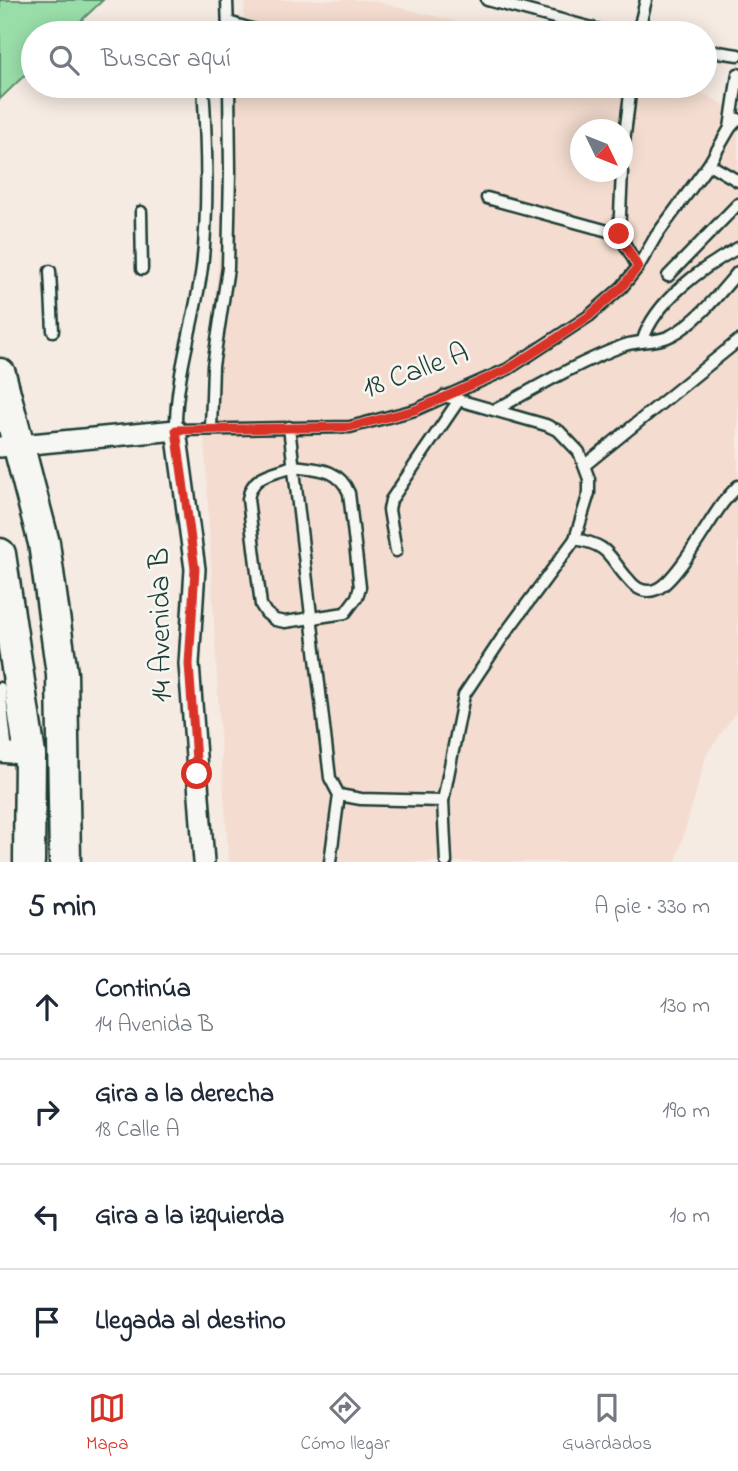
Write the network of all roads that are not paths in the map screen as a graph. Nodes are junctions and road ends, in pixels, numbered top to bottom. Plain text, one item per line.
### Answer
1 (226, 0) edge
2 (487, 0) edge
3 (646, 0) edge
4 (228, 21) edge
5 (566, 21) edge
6 (641, 21) edge
7 (717, 52) edge
8 (738, 55) edge
9 (738, 74) edge
10 (203, 98) edge
11 (229, 98) edge
12 (630, 98) edge
13 (627, 119) edge
14 (738, 119) edge
15 (730, 128) junction
16 (709, 164) junction
17 (738, 181) edge
18 (622, 182) edge
19 (487, 198) dead end
20 (738, 204) edge
21 (141, 212) dead end
22 (619, 234) junction
23 (738, 248) edge
24 (638, 267) junction
25 (142, 270) dead end
26 (50, 271) dead end
27 (738, 272) edge
28 (668, 276) dead end
29 (53, 331) dead end
30 (643, 340) junction
31 (738, 341) edge
32 (0, 373) edge
33 (443, 396) junction
34 (459, 400) junction
35 (495, 410) junction
36 (289, 428) junction
37 (211, 429) junction
38 (176, 430) junction
39 (8, 446) edge
40 (585, 465) junction
41 (293, 466) junction
42 (738, 486) edge
43 (575, 539) junction
44 (396, 551) dead end
45 (1, 569) edge
46 (310, 619) junction
47 (0, 688) edge
48 (12, 753) edge
49 (339, 795) junction
50 (443, 801) junction
51 (29, 862) edge
52 (65, 862) edge
53 (204, 862) edge
54 (330, 862) edge
55 (446, 862) edge

1 - 4 lane
2 - 5 lane
3 - 6 lane
7 - 8 lane
9 - 15 lane
10 - 38 lane
11 - 37 lane
12 - 13 lane
14 - 15 lane, 18 Calle A
15 - 16 lane, 18 Calle A
16 - 17 lane
16 - 24 lane, 18 Calle A
18 - 22 lane
19 - 22 lane
20 - 28 lane
21 - 25 lane
22 - 24 lane
23 - 30 lane
24 - 33 lane, 18 Calle A
26 - 29 lane
27 - 30 lane
30 - 35 lane
31 - 40 lane
32 - 39 main road
33 - 34 lane
33 - 36 lane, 18 Calle A
34 - 35 lane
34 - 44 lane
35 - 40 lane
36 - 37 lane, 18 Calle A
36 - 41 lane
37 - 38 lane, 18 Calle A
38 - 39 street, 18 Calle A
38 - 53 street, 14 Avenida B
39 - 52 main road
40 - 43 lane
41 - 46 lane
41 - 46 lane
41 - 46 lane
42 - 43 lane
43 - 50 lane
45 - 48 main road
46 - 49 lane
47 - 48 lane
48 - 51 main road
49 - 50 lane
49 - 54 lane
50 - 55 lane

